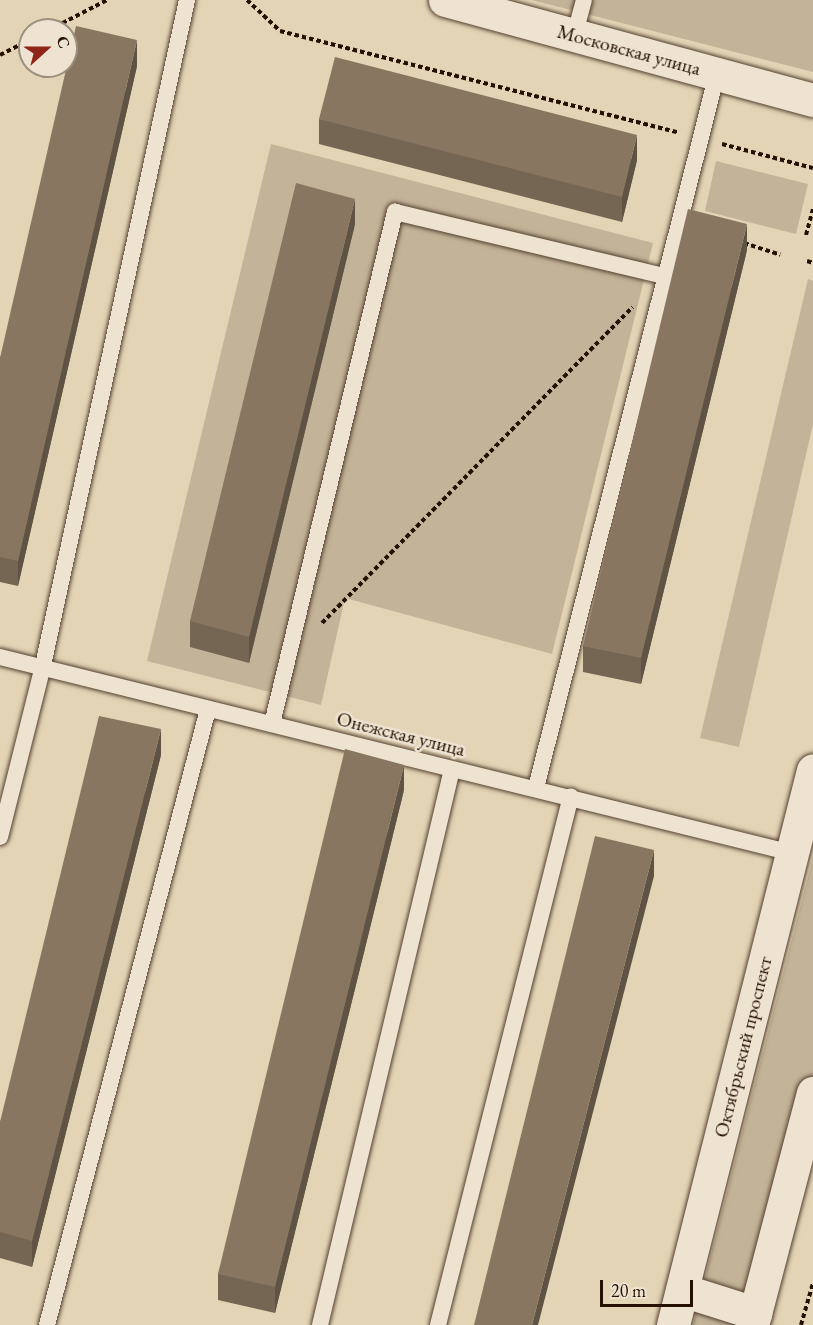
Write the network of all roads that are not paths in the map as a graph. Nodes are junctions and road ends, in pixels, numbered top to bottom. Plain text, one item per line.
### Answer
1 (187, 0) edge
2 (445, 0) edge
3 (584, 0) edge
4 (574, 37) junction
5 (717, 74) junction
6 (813, 100) edge
7 (663, 276) junction
8 (0, 657) edge
9 (42, 670) junction
10 (208, 709) junction
11 (272, 724) junction
12 (452, 769) junction
13 (813, 770) edge
14 (536, 788) junction
15 (571, 796) junction
16 (0, 837) edge
17 (792, 853) junction
18 (813, 1093) edge
19 (682, 1290) junction
20 (754, 1319) edge
21 (47, 1325) edge
22 (320, 1325) edge
23 (438, 1325) edge
24 (673, 1325) edge

1 - 9 lane
2 - 4 main road, Московская улица
3 - 4 lane
4 - 5 main road, Московская улица
5 - 6 main road, Московская улица
5 - 7 lane
7 - 11 lane
7 - 14 lane
8 - 9 lane, Онежская улица
9 - 10 lane, Онежская улица
9 - 16 lane
10 - 11 lane, Онежская улица
10 - 21 lane
11 - 12 lane, Онежская улица
12 - 14 lane, Онежская улица
12 - 22 lane
13 - 17 main road, Октябрьский проспект
14 - 15 lane, Онежская улица
15 - 17 lane, Онежская улица
15 - 23 lane
17 - 19 main road, Октябрьский проспект
18 - 20 main road
19 - 20 main road
19 - 24 main road, Октябрьский проспект

